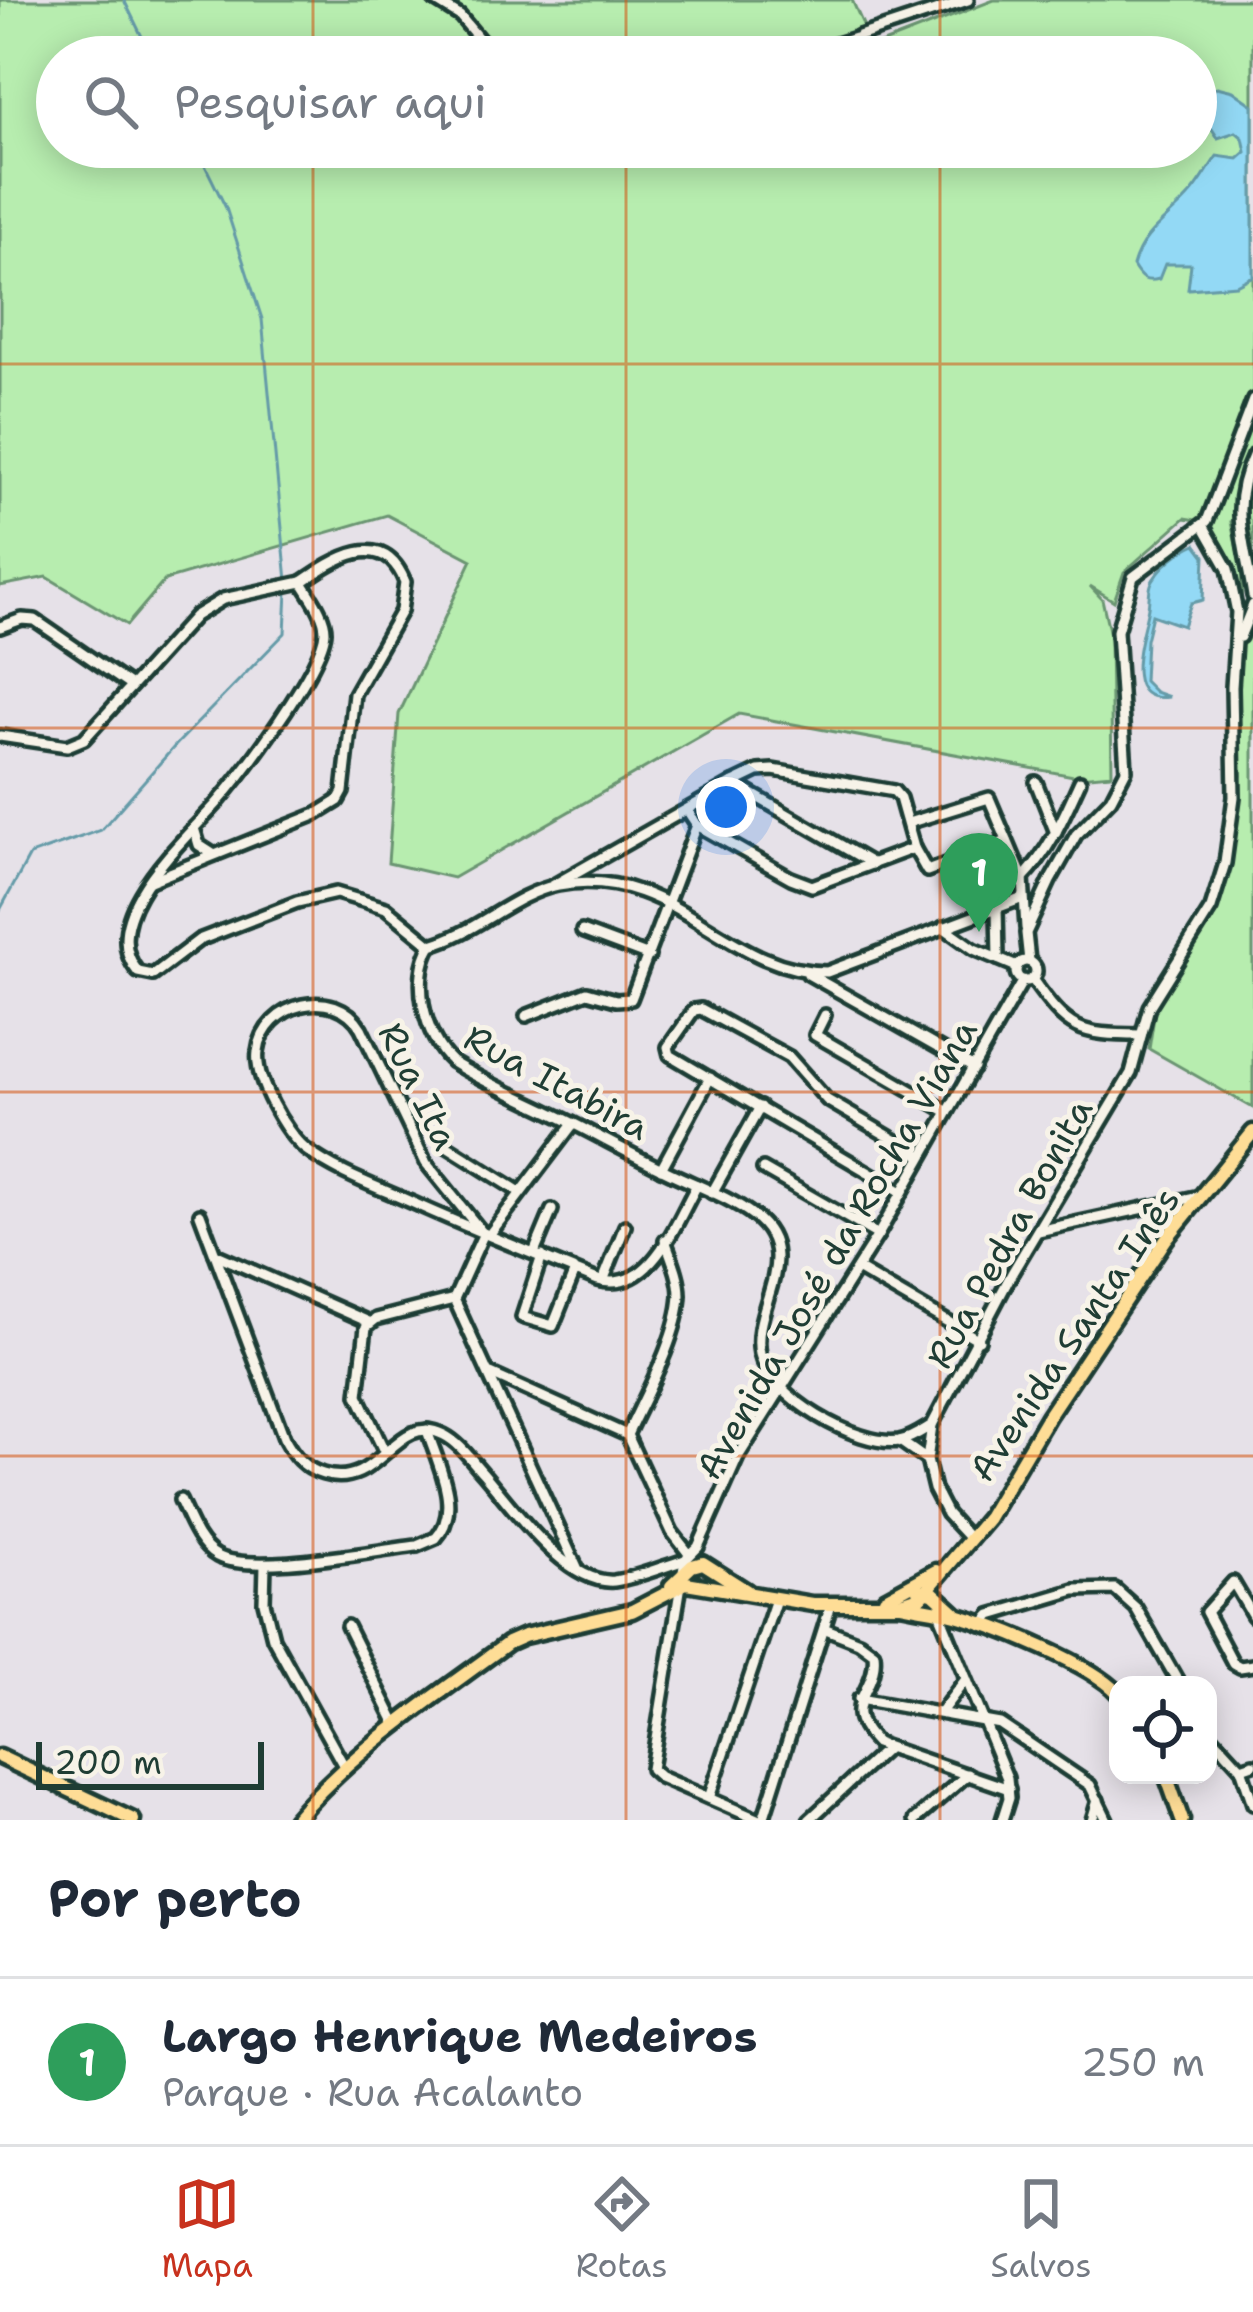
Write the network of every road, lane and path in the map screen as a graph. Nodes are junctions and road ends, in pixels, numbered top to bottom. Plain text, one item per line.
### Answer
1 (434, 0) edge
2 (960, 1) edge
3 (477, 36) edge
4 (860, 36) edge
5 (1253, 400) edge
6 (1239, 436) junction
7 (1253, 444) edge
8 (1253, 456) edge
9 (1203, 525) junction
10 (302, 582) junction
11 (1253, 601) edge
12 (0, 627) edge
13 (1237, 645) junction
14 (131, 686) junction
15 (0, 736) edge
16 (1036, 782) dead end
17 (1080, 782) dead end
18 (733, 783) junction
19 (687, 810) junction
20 (908, 823) junction
21 (698, 825) junction
22 (194, 828) junction
23 (1056, 833) junction
24 (1007, 841) junction
25 (914, 848) junction
26 (213, 854) junction
27 (873, 864) junction
28 (1023, 878) junction
29 (147, 883) junction
30 (552, 886) junction
31 (1023, 898) junction
32 (668, 901) junction
33 (997, 907) junction
34 (943, 927) junction
35 (582, 931) dead end
36 (1027, 933) junction
37 (431, 945) junction
38 (650, 956) junction
39 (998, 959) junction
40 (1030, 961) junction
41 (1017, 967) junction
42 (803, 972) junction
43 (1027, 980) junction
44 (825, 1015) dead end
45 (526, 1016) dead end
46 (1142, 1035) junction
47 (974, 1068) junction
48 (710, 1078) junction
49 (760, 1107) junction
50 (948, 1112) junction
51 (574, 1124) junction
52 (1253, 1132) edge
53 (446, 1145) dead end
54 (922, 1156) junction
55 (661, 1169) junction
56 (763, 1169) dead end
57 (697, 1185) junction
58 (520, 1192) junction
59 (902, 1192) junction
60 (712, 1193) junction
61 (1200, 1196) junction
62 (552, 1210) dead end
63 (200, 1214) dead end
64 (625, 1226) dead end
65 (1038, 1231) junction
66 (484, 1233) junction
67 (878, 1234) junction
68 (665, 1240) junction
69 (214, 1254) junction
70 (538, 1255) junction
71 (857, 1269) junction
72 (575, 1270) junction
73 (603, 1282) junction
74 (454, 1299) junction
75 (369, 1322) junction
76 (980, 1340) junction
77 (489, 1373) junction
78 (781, 1390) junction
79 (932, 1426) junction
80 (427, 1430) junction
81 (627, 1435) junction
82 (901, 1441) junction
83 (385, 1453) junction
84 (927, 1460) junction
85 (180, 1500) dead end
86 (971, 1540) junction
87 (265, 1564) junction
88 (687, 1564) junction
89 (706, 1564) junction
90 (579, 1573) junction
91 (703, 1586) junction
92 (922, 1589) junction
93 (750, 1593) junction
94 (776, 1599) junction
95 (897, 1599) junction
96 (831, 1605) junction
97 (939, 1612) junction
98 (955, 1614) junction
99 (1253, 1616) edge
100 (982, 1625) junction
101 (347, 1626) dead end
102 (826, 1629) junction
103 (1253, 1665) edge
104 (1175, 1676) edge
105 (965, 1679) junction
106 (1109, 1686) edge
107 (859, 1699) junction
108 (941, 1712) junction
109 (983, 1718) junction
110 (397, 1726) junction
111 (1217, 1740) edge
112 (887, 1748) junction
113 (0, 1757) edge
114 (1247, 1766) edge
115 (345, 1768) junction
116 (968, 1774) junction
117 (1169, 1784) edge
118 (1009, 1789) junction
119 (709, 1798) junction
120 (1098, 1800) junction
121 (1253, 1804) edge
122 (307, 1813) edge
123 (134, 1820) edge
124 (294, 1820) edge
125 (761, 1820) edge
126 (808, 1820) edge
127 (915, 1820) edge
128 (1002, 1820) edge
129 (1092, 1820) edge
130 (1107, 1820) edge
131 (1183, 1820) edge

1 - 3 street
2 - 4 street
5 - 6 street
6 - 7 street
6 - 9 street
8 - 11 street
9 - 13 street
9 - 36 street
10 - 14 street
10 - 22 street
10 - 26 street
11 - 13 street
12 - 14 street
13 - 46 street, Rua Pedra Bonita
14 - 15 street
16 - 23 street
17 - 23 street
18 - 19 street
18 - 20 street
18 - 27 street
19 - 21 street
19 - 30 street
20 - 24 street
20 - 25 street
21 - 27 street
21 - 32 street
22 - 26 street
22 - 29 street
23 - 28 street
24 - 25 street
24 - 28 street
25 - 27 street
26 - 29 street
28 - 31 street
29 - 37 street
30 - 32 street
30 - 37 street
31 - 33 street
31 - 36 street
32 - 38 street
32 - 42 street
33 - 34 street
33 - 39 street
34 - 39 street
34 - 42 street
35 - 38 street
36 - 40 street
37 - 51 street, Rua Itabira
38 - 45 street
39 - 41 street
40 - 41 street
40 - 43 street
41 - 43 street
42 - 47 street
43 - 46 street
43 - 47 street, Avenida José da Rocha Viana
44 - 50 street
46 - 65 street, Rua Pedra Bonita
47 - 50 street, Avenida José da Rocha Viana
48 - 49 street
48 - 54 street
48 - 55 street
49 - 59 street
49 - 60 street
50 - 54 street, Avenida José da Rocha Viana
51 - 55 street, Rua Itabira
51 - 58 street
52 - 61 main road, Avenida Santa Inês
53 - 58 street
54 - 59 street, Avenida José da Rocha Viana
55 - 57 street, Rua Itabira
56 - 67 street
57 - 60 street, Rua Itabira
57 - 68 street
58 - 66 street
59 - 67 street, Avenida José da Rocha Viana
60 - 78 street, Rua Itabira
61 - 65 street
61 - 86 main road, Avenida Santa Inês
62 - 70 street
63 - 69 street
64 - 73 street
65 - 76 street, Rua Pedra Bonita
66 - 66 street, Rua Ita
66 - 70 street, Rua Ita
66 - 74 street
67 - 71 street, Avenida José da Rocha Viana
68 - 73 street
68 - 81 street
69 - 75 street
69 - 83 street
70 - 72 street, Rua Ita
70 - 72 street
71 - 76 street
71 - 78 street, Avenida José da Rocha Viana
72 - 73 street, Rua Ita
74 - 75 street
74 - 77 street
75 - 83 street
76 - 79 street, Rua Pedra Bonita
77 - 81 street
77 - 90 street
78 - 82 street
78 - 88 street, Avenida José da Rocha Viana
79 - 82 street
79 - 84 street, Rua Pedra Bonita
80 - 83 street
80 - 87 street
80 - 90 street
81 - 88 street
82 - 84 street
84 - 86 street
85 - 87 street
86 - 92 main road, Avenida Santa Inês
87 - 115 street
88 - 89 main road
88 - 89 street
88 - 90 street
88 - 91 main road
88 - 110 main road
88 - 119 street, Avenida José da Rocha Viana
89 - 91 main road
89 - 93 main road
91 - 93 main road
92 - 95 main road
92 - 97 main road
92 - 98 main road
93 - 94 main road
94 - 96 main road
94 - 119 street
95 - 96 main road
95 - 97 main road
96 - 102 street
97 - 98 main road
97 - 105 street
98 - 100 main road
99 - 103 street
100 - 104 street
100 - 106 main road
101 - 110 street
102 - 107 street
102 - 125 street
105 - 108 street
105 - 109 street
107 - 108 street
107 - 112 street
108 - 109 street
109 - 118 street
109 - 120 street
110 - 115 main road
111 - 114 street
112 - 116 street
112 - 126 street
113 - 123 main road
114 - 121 street
115 - 122 main road
116 - 118 street
116 - 127 street
117 - 131 main road
118 - 128 street
119 - 125 street
120 - 129 street
120 - 130 street
122 - 124 main road

